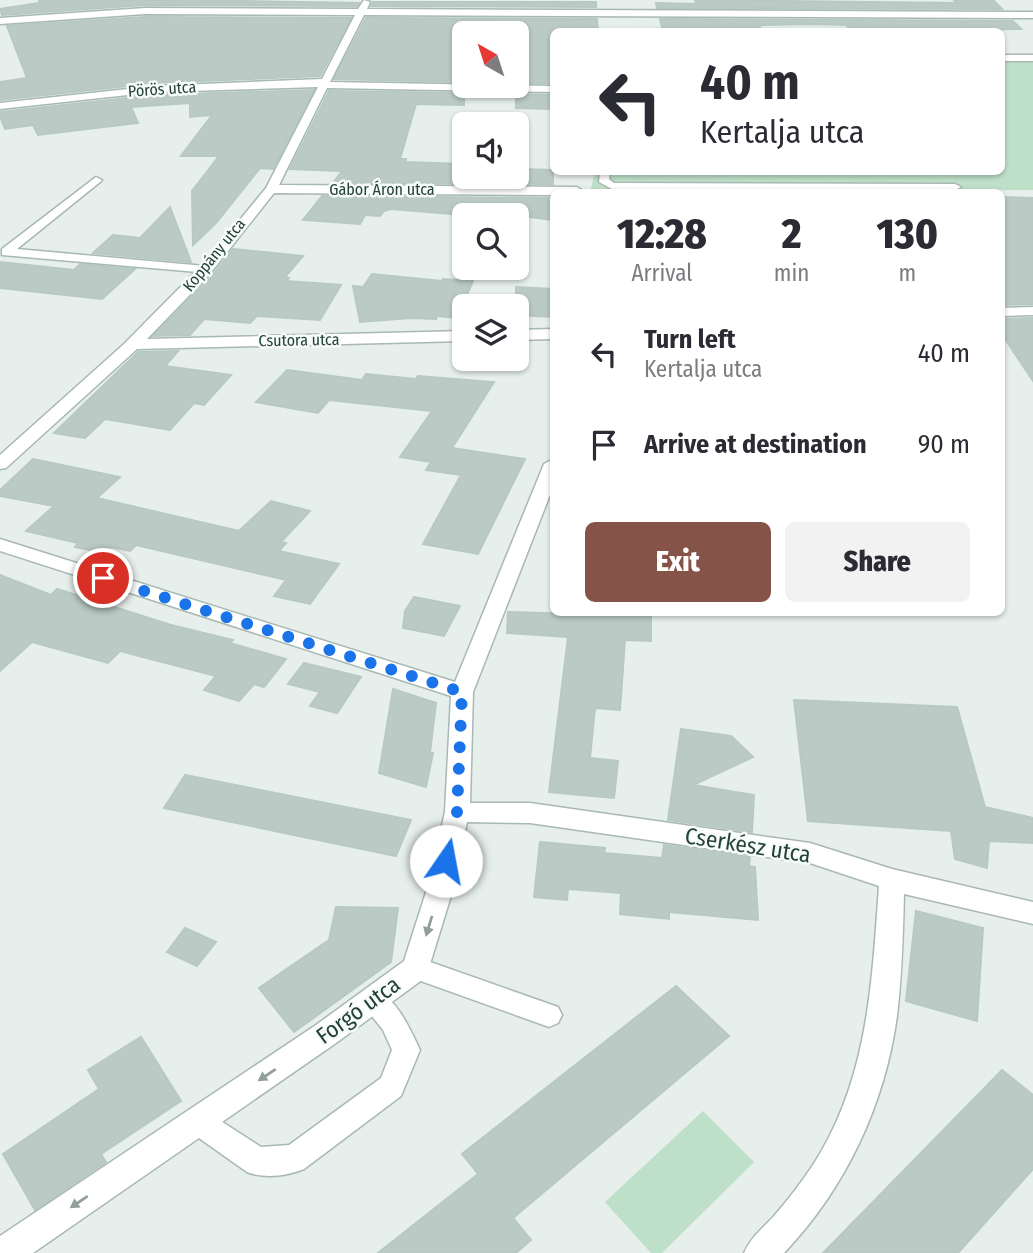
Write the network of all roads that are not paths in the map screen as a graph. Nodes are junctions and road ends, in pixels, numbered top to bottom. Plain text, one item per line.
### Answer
1 (128, 0) edge
2 (366, 0) edge
3 (659, 0) edge
4 (117, 12) junction
5 (361, 12) junction
6 (664, 13) junction
7 (1033, 15) edge
8 (0, 21) edge
9 (1005, 58) edge
10 (1033, 58) edge
11 (323, 84) junction
12 (550, 89) edge
13 (0, 106) edge
14 (604, 175) edge
15 (96, 180) dead end
16 (955, 187) dead end
17 (271, 189) junction
18 (835, 189) edge
19 (835, 189) edge
20 (550, 191) edge
21 (205, 270) junction
22 (1033, 311) edge
23 (1005, 312) edge
24 (550, 334) edge
25 (529, 335) edge
26 (452, 336) edge
27 (134, 344) junction
28 (0, 464) edge
29 (550, 472) edge
30 (0, 545) edge
31 (462, 692) junction
32 (457, 812) junction
33 (892, 880) junction
34 (1033, 913) edge
35 (416, 968) junction
36 (372, 1000) junction
37 (548, 1015) dead end
38 (200, 1121) junction
39 (4, 1253) edge
40 (761, 1253) edge

1 - 4 street
2 - 5 street, Koppány utca
3 - 6 street
4 - 5 street
4 - 8 street
5 - 6 street
5 - 11 street, Koppány utca
6 - 7 street
9 - 10 lane
11 - 12 street, Pörös utca
11 - 13 street, Pörös utca
11 - 17 street, Koppány utca
14 - 18 lane
15 - 21 lane
16 - 19 lane
17 - 20 street, Gábor Áron utca
17 - 21 street, Koppány utca
21 - 27 street, Koppány utca
22 - 23 street
24 - 25 street
26 - 27 street, Csutora utca
27 - 28 street, Koppány utca
29 - 31 street, Forgó utca
30 - 31 street
31 - 32 street, Forgó utca
32 - 33 street, Cserkész utca
32 -> 35 street, Forgó utca
33 - 34 street, Cserkész utca
33 - 40 street
35 - 36 street, Forgó utca
35 - 37 lane
36 -> 38 street, Forgó utca
36 - 38 lane
38 -> 39 street, Forgó utca

